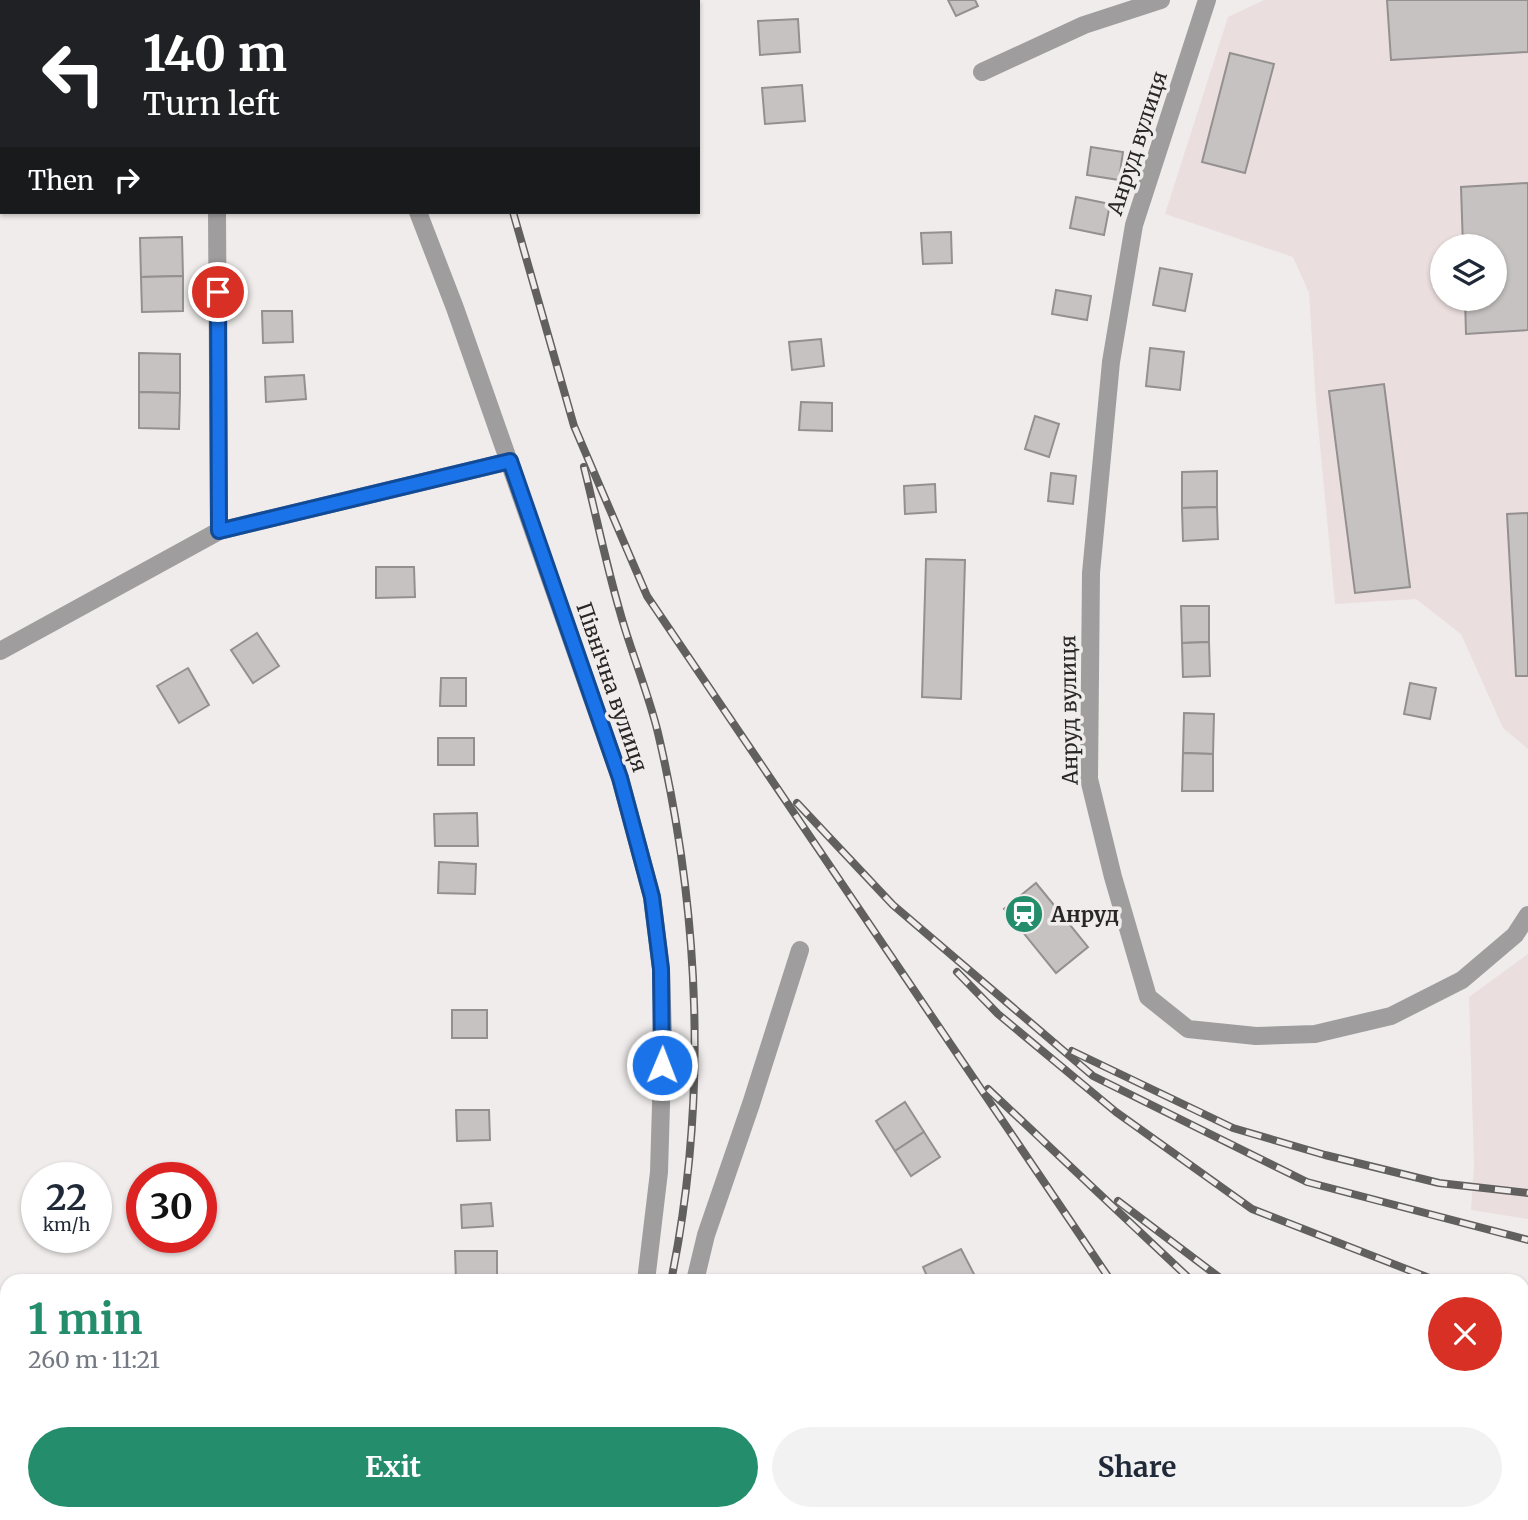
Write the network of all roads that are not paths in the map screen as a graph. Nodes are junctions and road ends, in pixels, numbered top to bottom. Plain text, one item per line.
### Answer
1 (1161, 0) edge
2 (1207, 0) edge
3 (982, 72) dead end
4 (217, 214) edge
5 (419, 214) edge
6 (510, 461) junction
7 (219, 531) junction
8 (0, 651) edge
9 (1528, 915) edge
10 (800, 950) dead end
11 (647, 1274) edge
12 (697, 1274) edge

1 - 3 street
2 - 9 street, Анруд вулиця
4 - 7 street
5 - 6 street, Північна вулиця
6 - 7 street
6 - 11 street, Північна вулиця
7 - 8 street
10 - 12 street

